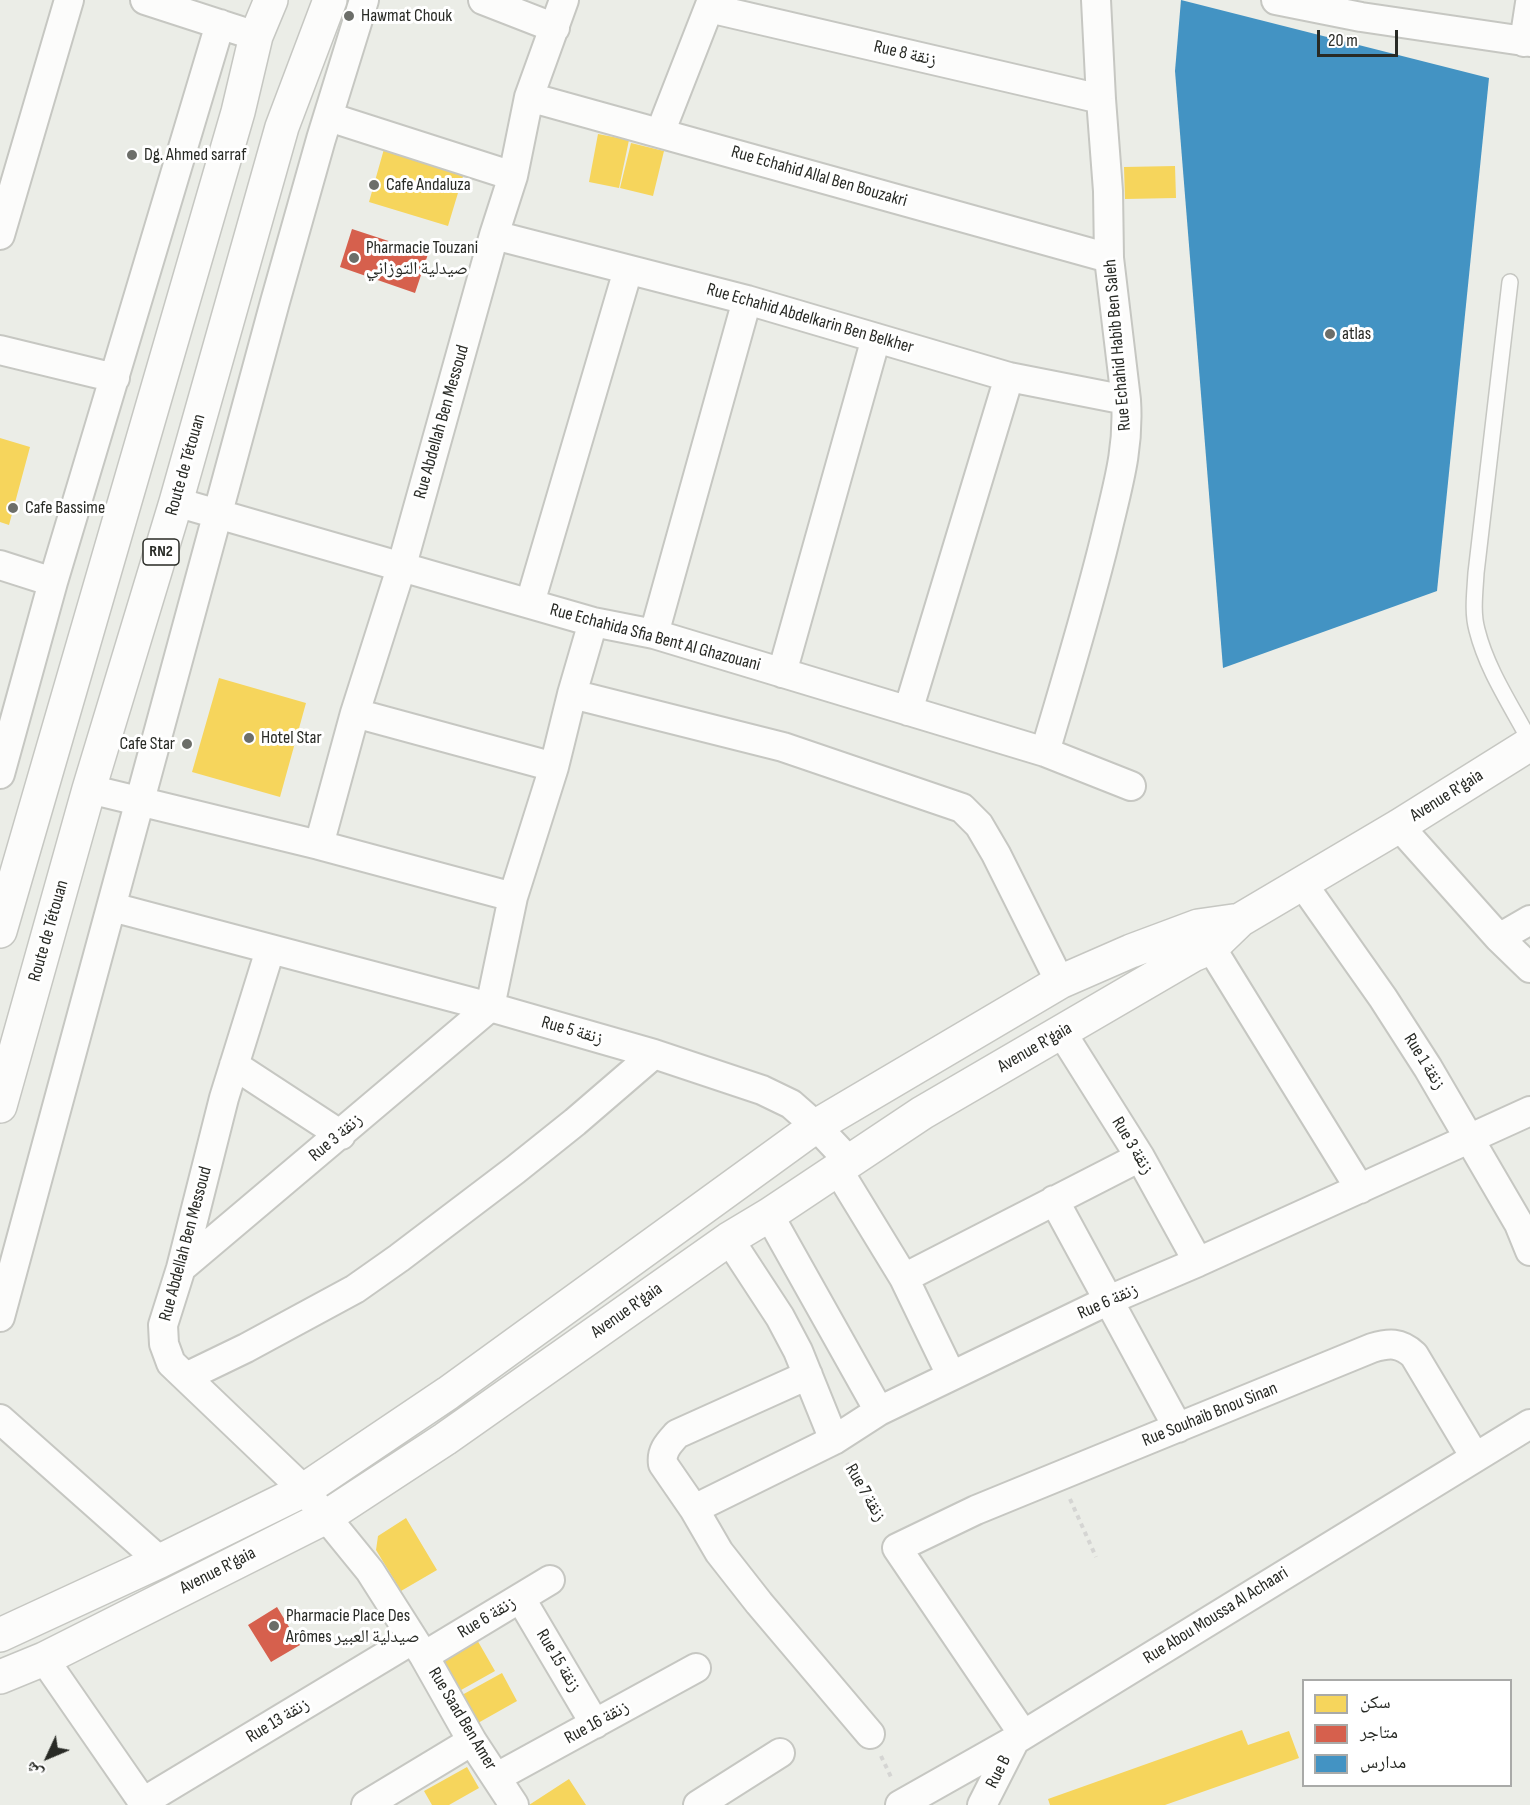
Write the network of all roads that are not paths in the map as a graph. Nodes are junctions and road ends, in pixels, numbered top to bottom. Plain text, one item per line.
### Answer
1 (69, 0) edge
2 (271, 0) edge
3 (330, 0) edge
4 (364, 0) edge
5 (483, 0) edge
6 (564, 0) edge
7 (1096, 0) edge
8 (1276, 0) edge
9 (158, 2) edge
10 (1530, 3) edge
11 (711, 4) edge
12 (220, 24) junction
13 (555, 28) junction
14 (256, 36) junction
15 (1527, 42) edge
16 (530, 97) junction
17 (1101, 99) junction
18 (329, 117) junction
19 (660, 133) junction
20 (513, 176) junction
21 (0, 235) edge
22 (494, 235) junction
23 (1109, 258) junction
24 (628, 270) junction
25 (1510, 282) dead end
26 (747, 300) junction
27 (876, 338) junction
28 (0, 350) edge
29 (1009, 377) junction
30 (115, 378) junction
31 (1126, 400) junction
32 (176, 502) junction
33 (217, 513) junction
34 (0, 565) edge
35 (402, 566) junction
36 (53, 582) junction
37 (530, 603) junction
38 (593, 622) junction
39 (654, 634) junction
40 (782, 673) junction
41 (572, 694) junction
42 (908, 711) junction
43 (355, 713) junction
44 (1530, 743) edge
45 (1045, 752) junction
46 (554, 767) junction
47 (0, 774) edge
48 (1131, 786) dead end
49 (89, 789) junction
50 (141, 801) junction
51 (1399, 826) junction
52 (319, 845) junction
53 (1302, 884) junction
54 (513, 897) junction
55 (112, 907) junction
56 (1530, 920) edge
57 (0, 931) edge
58 (1205, 937) junction
59 (1499, 938) junction
60 (270, 950) junction
61 (1530, 968) edge
62 (1060, 982) junction
63 (490, 1007) junction
64 (1062, 1033) junction
65 (654, 1054) junction
66 (234, 1065) junction
67 (0, 1106) edge
68 (1530, 1111) edge
69 (816, 1126) junction
70 (341, 1135) junction
71 (1470, 1138) junction
72 (1140, 1157) junction
73 (844, 1166) junction
74 (1360, 1189) junction
75 (1054, 1200) junction
76 (769, 1215) junction
77 (729, 1239) junction
78 (1530, 1251) edge
79 (1198, 1262) junction
80 (181, 1268) junction
81 (904, 1278) junction
82 (1109, 1300) junction
83 (0, 1317) edge
84 (808, 1375) junction
85 (951, 1375) junction
86 (186, 1377) junction
87 (879, 1410) junction
88 (0, 1419) edge
89 (1530, 1425) edge
90 (1178, 1428) junction
91 (834, 1440) junction
92 (1475, 1456) junction
93 (304, 1490) junction
94 (694, 1509) junction
95 (327, 1516) junction
96 (160, 1561) junction
97 (550, 1580) dead end
98 (521, 1599) junction
99 (0, 1635) edge
100 (418, 1648) junction
101 (44, 1659) junction
102 (696, 1668) dead end
103 (0, 1677) edge
104 (595, 1724) junction
105 (870, 1734) road end
106 (1019, 1737) junction
107 (472, 1741) junction
108 (780, 1753) dead end
109 (497, 1777) junction
110 (144, 1803) edge
111 (902, 1804) edge
112 (366, 1805) edge
113 (514, 1805) edge
114 (698, 1805) edge
115 (982, 1805) edge

1 - 21 street
2 - 14 main road
3 - 32 main road, Route de Tétouan / RN2
4 - 18 street
5 - 13 street
6 - 13 street, Rue Abdellah Ben Messoud
7 - 17 street, Rue Echahid Habib Ben Saleh
8 - 15 street
9 - 12 street
10 - 15 street
11 - 17 street, Rue 8 زنقة
11 - 19 street
12 - 14 street
12 - 30 street
13 - 16 street, Rue Abdellah Ben Messoud
14 - 57 main road
16 - 19 street, Rue Echahid Allal Ben Bouzakri
16 - 20 street, Rue Abdellah Ben Messoud
17 - 23 street, Rue Echahid Habib Ben Saleh
18 - 20 street
18 - 33 street
19 - 23 street, Rue Echahid Allal Ben Bouzakri
20 - 22 street, Rue Abdellah Ben Messoud
22 - 24 street, Rue Echahid Abdelkarin Ben Belkher
22 - 35 street, Rue Abdellah Ben Messoud
23 - 31 street, Rue Echahid Habib Ben Saleh
24 - 26 street, Rue Echahid Abdelkarin Ben Belkher
24 - 37 street
25 - 44 lane
26 - 27 street, Rue Echahid Abdelkarin Ben Belkher
26 - 39 street
27 - 29 street, Rue Echahid Abdelkarin Ben Belkher
27 - 40 street
28 - 30 street
29 - 31 street, Rue Echahid Abdelkarin Ben Belkher
29 - 42 street
30 - 36 street
31 - 45 street, Rue Echahid Habib Ben Saleh
32 - 33 street, Rue Echahida Sfia Bent Al Ghazouani
32 - 49 main road, Route de Tétouan / RN2
33 - 35 street, Rue Echahida Sfia Bent Al Ghazouani
33 - 50 street
34 - 36 street
35 - 37 street, Rue Echahida Sfia Bent Al Ghazouani
35 - 43 street, Rue Abdellah Ben Messoud
36 - 47 street
37 - 38 street, Rue Echahida Sfia Bent Al Ghazouani
38 - 39 street, Rue Echahida Sfia Bent Al Ghazouani
38 - 41 street
39 - 40 street, Rue Echahida Sfia Bent Al Ghazouani
40 - 42 street, Rue Echahida Sfia Bent Al Ghazouani
41 - 46 street
41 - 62 street
42 - 45 street, Rue Echahida Sfia Bent Al Ghazouani
43 - 46 street
43 - 52 street, Rue Abdellah Ben Messoud
44 - 51 main road, Avenue R'gaia
45 - 48 street, Rue Echahida Sfia Bent Al Ghazouani
46 - 54 street
49 - 50 street
49 - 67 main road, Route de Tétouan / RN2
50 - 52 street
50 - 55 street
51 - 53 main road, Avenue R'gaia
51 - 59 street
52 - 54 street
53 - 58 main road, Avenue R'gaia
53 - 71 street, Rue 1 زنقة
54 - 63 street
55 - 60 street, Rue 5 زنقة
55 - 83 street
56 - 59 street
58 - 62 main road, Avenue R'gaia
58 - 64 main road, Avenue R'gaia
58 - 74 street
59 - 61 street
60 - 63 street, Rue 5 زنقة
60 - 66 street, Rue Abdellah Ben Messoud
62 - 69 main road, Avenue R'gaia
63 - 65 street, Rue 5 زنقة
63 - 70 street, Rue 3 زنقة
64 - 72 street, Rue 3 زنقة
64 - 73 main road, Avenue R'gaia
65 - 69 street, Rue 5 زنقة
65 - 86 street
66 - 70 street
66 - 80 street, Rue Abdellah Ben Messoud
68 - 71 street, Rue 6 زنقة
69 - 73 street, Rue 5 زنقة
69 - 93 main road, Avenue R'gaia
70 - 80 street, Rue 3 زنقة
71 - 74 street, Rue 6 زنقة
71 - 78 street, Rue 1 زنقة
72 - 75 street
72 - 79 street, Rue 3 زنقة
73 - 76 main road, Avenue R'gaia
73 - 81 street, Rue 5 زنقة
74 - 79 street, Rue 6 زنقة
75 - 81 street
75 - 82 street
76 - 77 main road, Avenue R'gaia
76 - 87 street
77 - 84 street
77 - 95 main road, Avenue R'gaia
79 - 82 street, Rue 6 زنقة
80 - 86 street, Rue Abdellah Ben Messoud
81 - 85 street, Rue 5 زنقة
82 - 85 street, Rue 6 زنقة
82 - 90 street
84 - 91 street
84 - 94 street
85 - 87 street, Rue 6 زنقة
86 - 93 street, Rue Abdellah Ben Messoud
87 - 91 street, Rue 6 زنقة
88 - 96 street
89 - 92 street, Rue Abou Moussa Al Achaari
90 - 92 street, Rue Souhaib Bnou Sinan
90 - 106 street, Rue Souhaib Bnou Sinan
91 - 94 street, Rue 6 زنقة
92 - 106 street, Rue Abou Moussa Al Achaari
93 - 95 street, Rue Abdellah Ben Messoud
93 - 96 main road, Avenue R'gaia
94 - 105 street
95 - 100 street, Rue Saad Ben Amer
95 - 101 main road, Avenue R'gaia
96 - 99 main road, Avenue R'gaia
97 - 98 street, Rue 6 زنقة
98 - 100 street, Rue 6 زنقة
98 - 104 street, Rue 15 زنقة
100 - 107 street, Rue Saad Ben Amer
100 - 110 street, Rue 13 زنقة
101 - 103 main road, Avenue R'gaia
101 - 110 street
102 - 104 street, Rue 16 زنقة
104 - 109 street, Rue 16 زنقة
106 - 111 street, Rue Abou Moussa Al Achaari
106 - 115 street, Rue B
107 - 109 street, Rue Saad Ben Amer
107 - 112 street
108 - 114 street
109 - 113 street, Rue Saad Ben Amer

